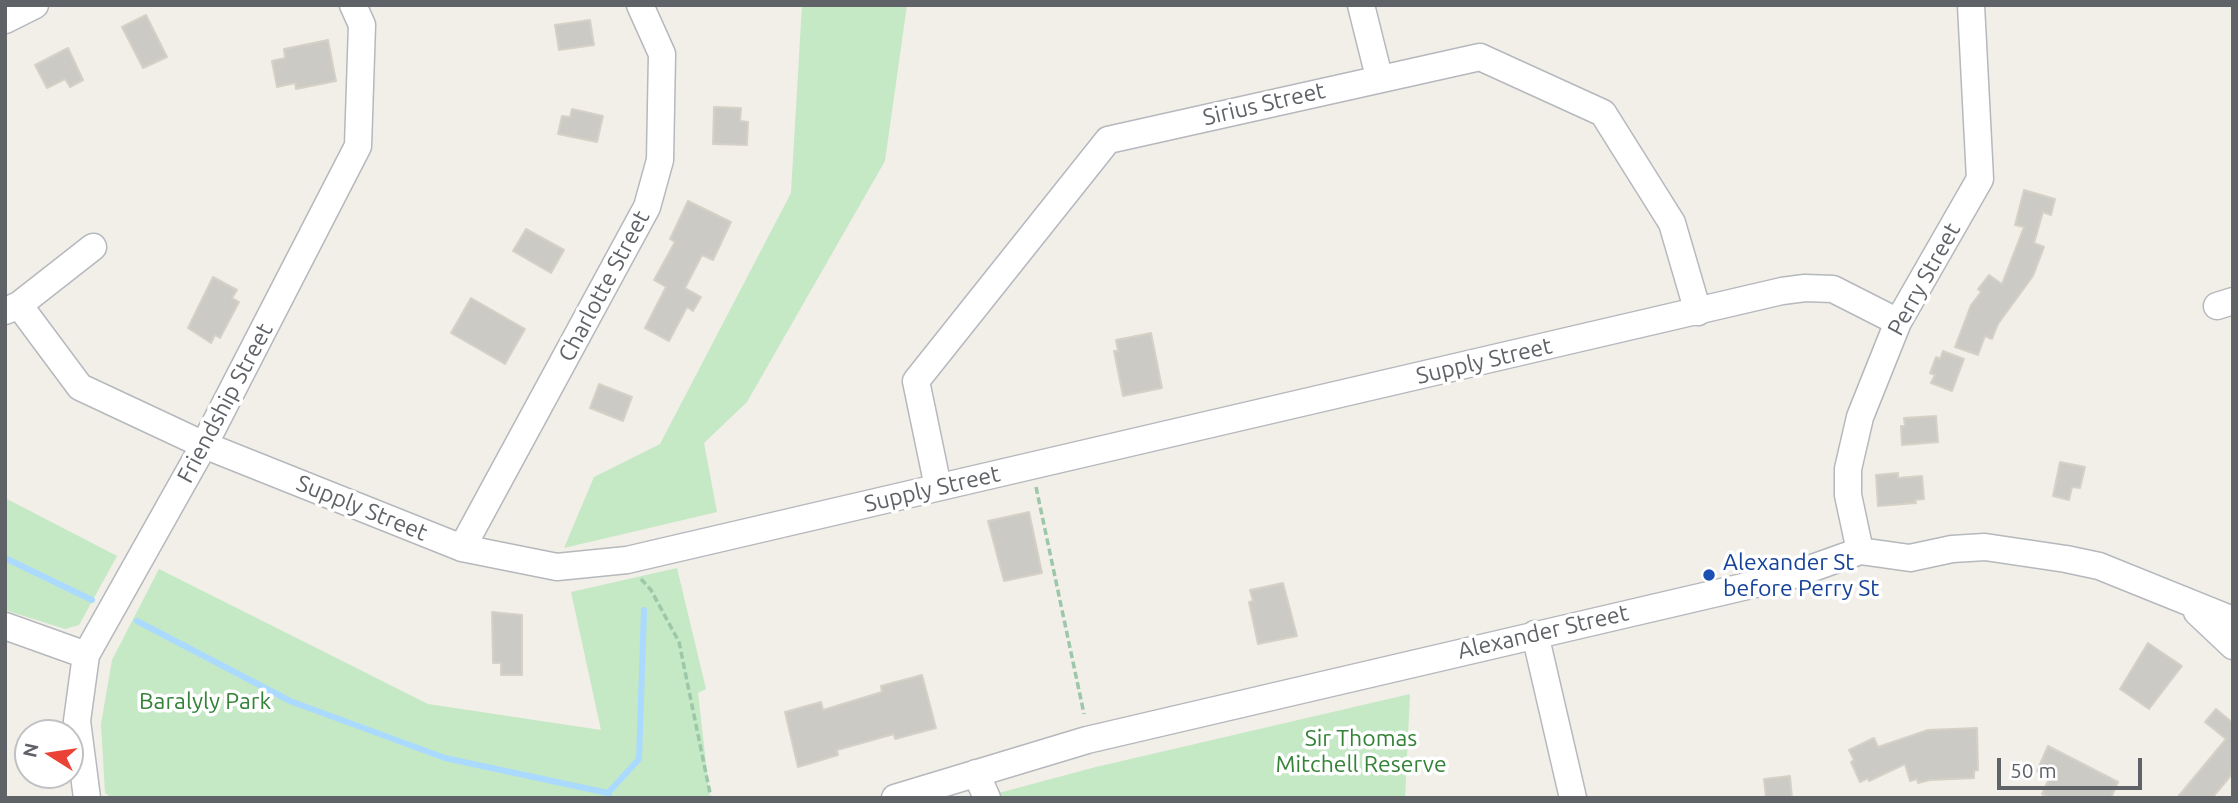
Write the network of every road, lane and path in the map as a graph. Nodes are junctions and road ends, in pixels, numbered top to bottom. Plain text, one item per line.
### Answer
1 (35, 5) edge
2 (353, 5) edge
3 (640, 5) edge
4 (1361, 5) edge
5 (1971, 5) edge
6 (5, 20) edge
7 (1380, 77) junction
8 (93, 247) dead end
9 (12, 308) edge
10 (1698, 312) junction
11 (1898, 322) junction
12 (204, 446) junction
13 (1032, 466) junction
14 (938, 487) junction
15 (462, 548) junction
16 (1860, 551) junction
17 (624, 561) junction
18 (2190, 605) junction
19 (2233, 620) edge
20 (5, 626) edge
21 (1535, 634) junction
22 (2233, 646) edge
23 (86, 656) junction
24 (1084, 714) dead end
25 (976, 774) junction
26 (87, 798) edge
27 (711, 798) edge
28 (895, 798) edge
29 (987, 798) edge
30 (1573, 798) edge

1 - 6 street
2 - 12 street, Friendship Street
3 - 15 street, Charlotte Street
4 - 7 street
5 - 11 street, Perry Street
7 - 10 street, Sirius Street
7 - 14 street, Sirius Street
8 - 9 street, Supply Street
9 - 12 street, Supply Street
10 - 11 street, Supply Street
10 - 13 street, Supply Street
11 - 16 street, Perry Street
12 - 15 street, Supply Street
12 - 23 street, Friendship Street
13 - 14 street, Supply Street
13 - 24 path
14 - 17 street, Supply Street
15 - 17 street, Supply Street
16 - 18 street, Alexander Street
16 - 21 street, Alexander Street
17 - 27 path
18 - 19 street, Alexander Street
18 - 22 street, Alexander Street
20 - 23 street
21 - 25 street, Alexander Street
21 - 30 street
23 - 26 street, Friendship Street
25 - 28 street, Alexander Street
25 - 29 street

